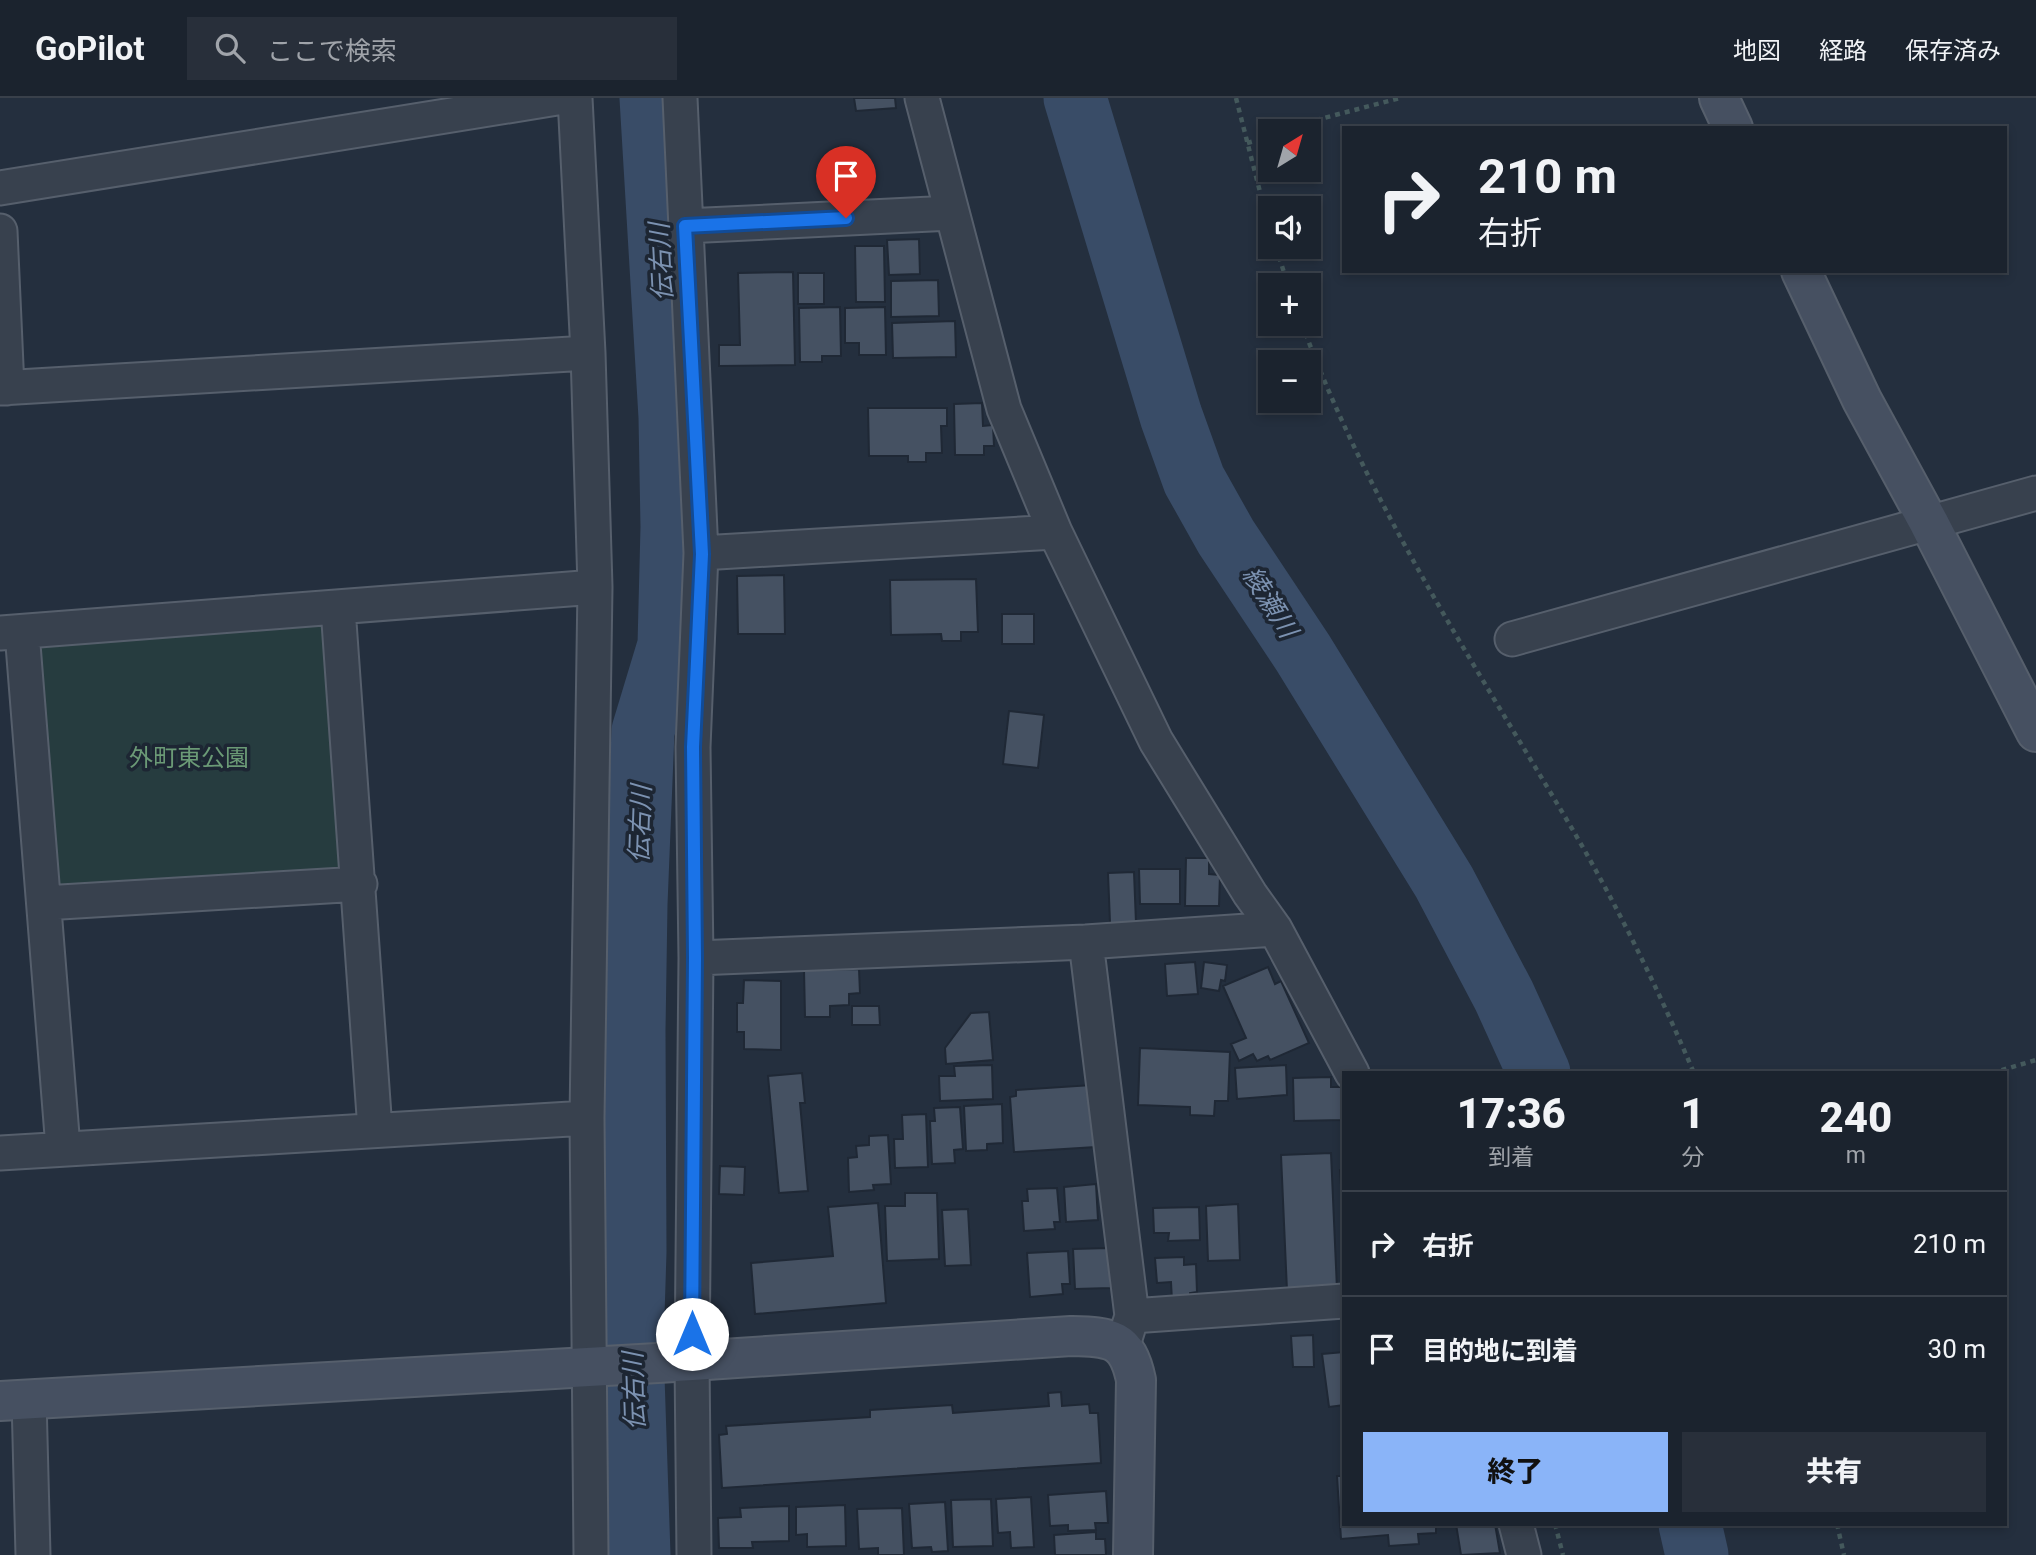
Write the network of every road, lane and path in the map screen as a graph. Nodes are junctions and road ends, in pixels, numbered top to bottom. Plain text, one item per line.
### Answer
1 (557, 98) edge
2 (575, 98) edge
3 (680, 98) edge
4 (922, 98) edge
5 (1236, 98) edge
6 (1400, 98) edge
7 (1719, 98) edge
8 (1320, 119) edge
9 (1732, 126) edge
10 (1258, 140) edge
11 (1247, 143) junction
12 (0, 188) edge
13 (1261, 196) edge
14 (952, 213) junction
15 (685, 226) junction
16 (0, 232) edge
17 (1802, 273) edge
18 (1307, 336) edge
19 (588, 353) junction
20 (3, 388) edge
21 (2036, 493) edge
22 (1929, 523) junction
23 (1055, 532) junction
24 (702, 554) junction
25 (595, 587) junction
26 (338, 608) junction
27 (11, 632) edge
28 (1512, 639) dead end
29 (2036, 732) edge
30 (360, 884) junction
31 (44, 903) junction
32 (1275, 929) junction
33 (1086, 942) junction
34 (695, 958) junction
35 (2036, 1060) edge
36 (1351, 1071) edge
37 (1694, 1071) edge
38 (1999, 1071) edge
39 (587, 1118) junction
40 (375, 1130) junction
41 (63, 1148) junction
42 (0, 1153) edge
43 (1342, 1301) edge
44 (1127, 1332) junction
45 (679, 1361) junction
46 (596, 1366) junction
47 (15, 1400) edge
48 (1517, 1526) edge
49 (1556, 1526) edge
50 (1837, 1526) edge
51 (33, 1555) edge
52 (591, 1555) edge
53 (694, 1555) edge
54 (1133, 1555) edge
55 (1524, 1555) edge
56 (1563, 1555) edge
57 (1844, 1555) edge

1 - 12 street
2 - 19 street
3 - 15 street
4 - 14 street
5 - 11 path
6 - 8 path
7 - 9 street
10 - 11 path
11 - 13 path
14 - 15 street
14 - 23 street
15 - 24 street
16 - 20 street
17 - 22 street
18 - 37 path
19 - 20 street
19 - 25 street
21 - 22 street
22 - 28 street
22 - 29 street
23 - 24 street
23 - 32 street
24 - 34 street
25 - 26 street
25 - 39 street
26 - 27 street
26 - 30 street
27 - 31 street
30 - 31 street
30 - 40 street
31 - 41 street
32 - 33 street
32 - 36 street
33 - 34 street
33 - 44 street
34 - 45 street
35 - 38 path
39 - 40 street
39 - 46 street
40 - 41 street
41 - 42 street
43 - 44 street
44 - 45 street
44 - 54 street
45 - 46 street
45 - 53 street
46 - 47 street
46 - 52 street
47 - 51 street
48 - 55 street
49 - 56 path
50 - 57 path

